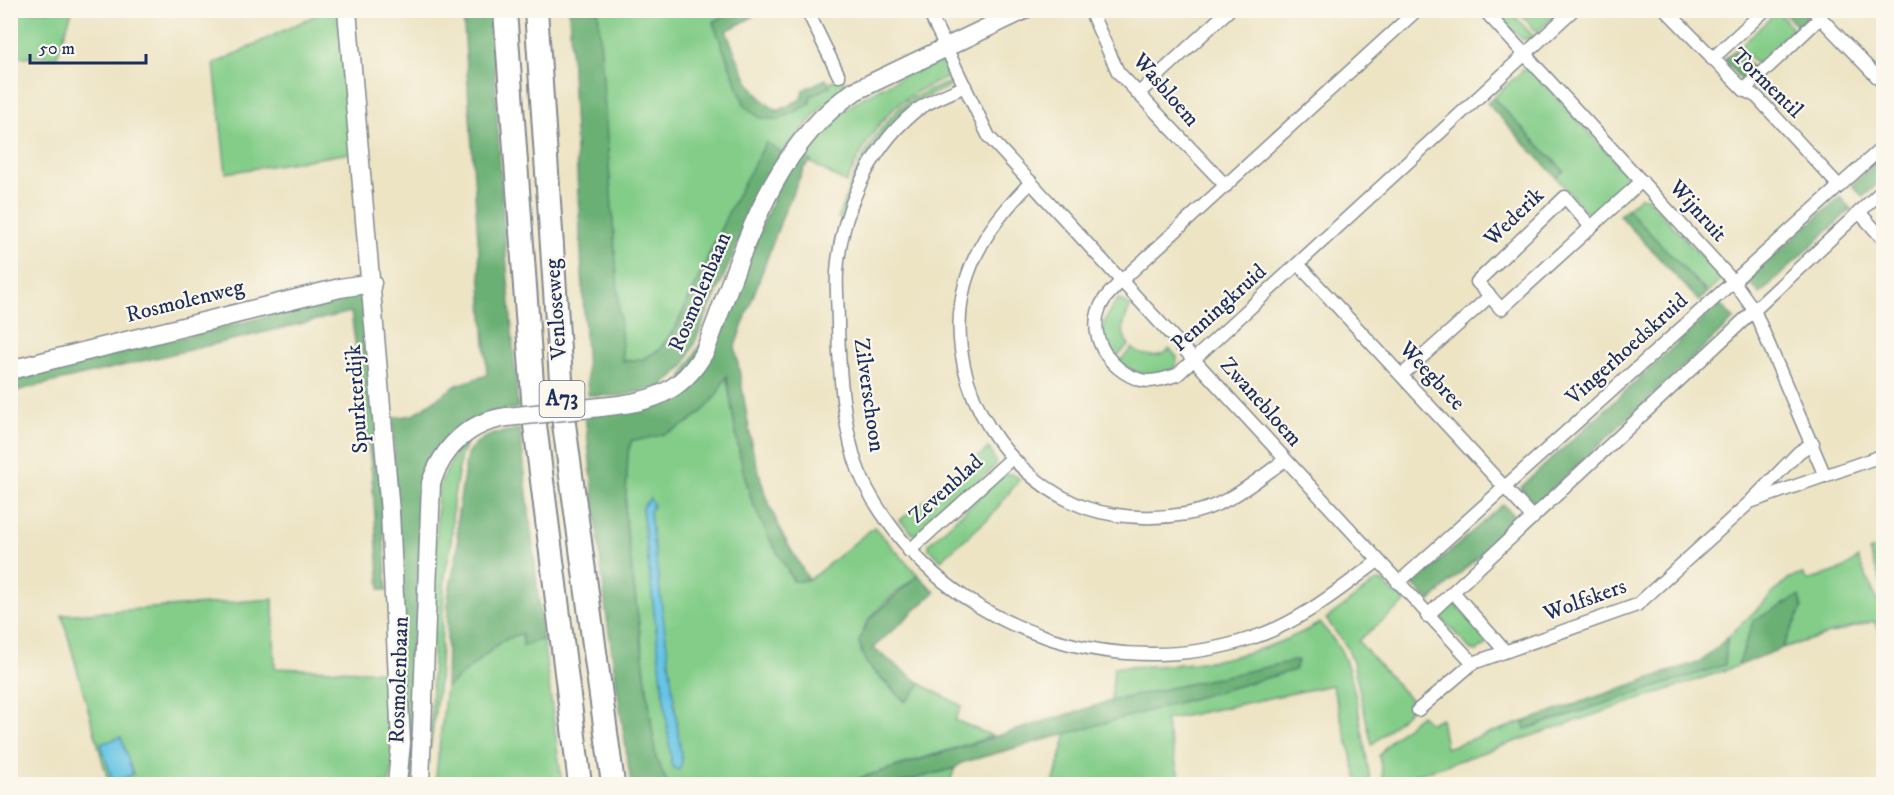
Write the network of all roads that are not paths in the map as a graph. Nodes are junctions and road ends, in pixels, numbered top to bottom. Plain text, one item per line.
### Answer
1 (347, 10) edge
2 (505, 10) edge
3 (536, 10) edge
4 (807, 10) edge
5 (928, 10) edge
6 (1024, 10) edge
7 (1090, 10) edge
8 (1229, 10) edge
9 (1417, 10) edge
10 (1484, 10) edge
11 (1573, 10) edge
12 (1666, 10) edge
13 (1765, 10) edge
14 (1816, 14) edge
15 (946, 47) junction
16 (1525, 55) junction
17 (1712, 59) junction
18 (839, 76) dead end
19 (1884, 84) edge
20 (965, 86) junction
21 (1744, 90) junction
22 (1138, 94) junction
23 (1884, 146) edge
24 (1642, 181) junction
25 (1031, 182) junction
26 (1226, 186) junction
27 (1839, 186) junction
28 (1884, 189) edge
29 (1859, 212) junction
30 (1591, 227) junction
31 (1884, 240) edge
32 (1298, 264) junction
33 (1120, 282) junction
34 (1734, 282) junction
35 (372, 283) junction
36 (1490, 296) junction
37 (1754, 310) junction
38 (1195, 360) junction
39 (10, 370) edge
40 (1403, 374) junction
41 (1813, 443) junction
42 (1884, 455) edge
43 (1011, 459) junction
44 (1285, 460) junction
45 (1825, 476) junction
46 (1504, 486) junction
47 (1750, 502) junction
48 (1533, 518) junction
49 (909, 551) junction
50 (1378, 561) junction
51 (1398, 583) junction
52 (1454, 593) junction
53 (1427, 616) junction
54 (1504, 650) junction
55 (1473, 663) junction
56 (1418, 710) dead end
57 (397, 784) edge
58 (420, 784) edge
59 (580, 784) edge
60 (613, 784) edge

1 - 35 street, Spurkterdijk
2 - 59 highway, Venloseweg / A73
3 - 60 highway, Venloseweg / A73
4 - 18 street
5 - 15 street, Zwanebloem
6 - 15 street, Rosmolenbaan
7 - 22 street, Wasbloem
8 - 22 street
9 - 26 street, Penningkruid
10 - 16 street, Wijnruit
11 - 16 street, Penningkruid
12 - 17 street, Tormentil
13 - 17 street
14 - 19 street
14 - 21 street
15 - 20 street, Zwanebloem
15 - 58 street, Rosmolenbaan, bridge
16 - 24 street, Wijnruit
16 - 32 street, Penningkruid
17 - 21 street, Tormentil
20 - 25 street, Zwanebloem
20 - 49 street, Zilverschoon
21 - 27 street, Tormentil
22 - 26 street, Wasbloem
23 - 27 street, Vingerhoedskruid
24 - 30 street
24 - 34 street, Wijnruit
25 - 33 street, Zwanebloem
25 - 43 street, Zevenblad
26 - 33 street, Penningkruid
27 - 34 street, Vingerhoedskruid
28 - 29 street
29 - 31 street
29 - 37 street
30 - 36 street
30 - 36 street, Wederik
32 - 38 street, Penningkruid
32 - 40 street, Weegbree
33 - 38 street, Zwanebloem
33 - 38 street, Penningkruid
34 - 37 street, Wijnruit
34 - 46 street, Vingerhoedskruid
35 - 39 street, Rosmolenweg
35 - 57 street, Spurkterdijk
36 - 40 street
37 - 41 street, Wijnruit
37 - 48 street
38 - 44 street, Zwanebloem
40 - 46 street, Weegbree
41 - 45 street, Wijnruit
41 - 47 street, Wolfskers
42 - 45 street, Wolfskers
43 - 44 street, Zevenblad
43 - 49 street, Zevenblad
44 - 50 street, Zwanebloem
45 - 47 street, Wolfskers
46 - 48 street, Weegbree
46 - 51 street, Vingerhoedskruid
47 - 54 street, Wolfskers
48 - 52 street
49 - 50 street, Zilverschoon
50 - 51 street, Zwanebloem
51 - 53 street, Zwanebloem
52 - 53 street
52 - 54 street
53 - 55 street, Zwanebloem
54 - 55 street, Wolfskers
55 - 56 street, Wolfskers

